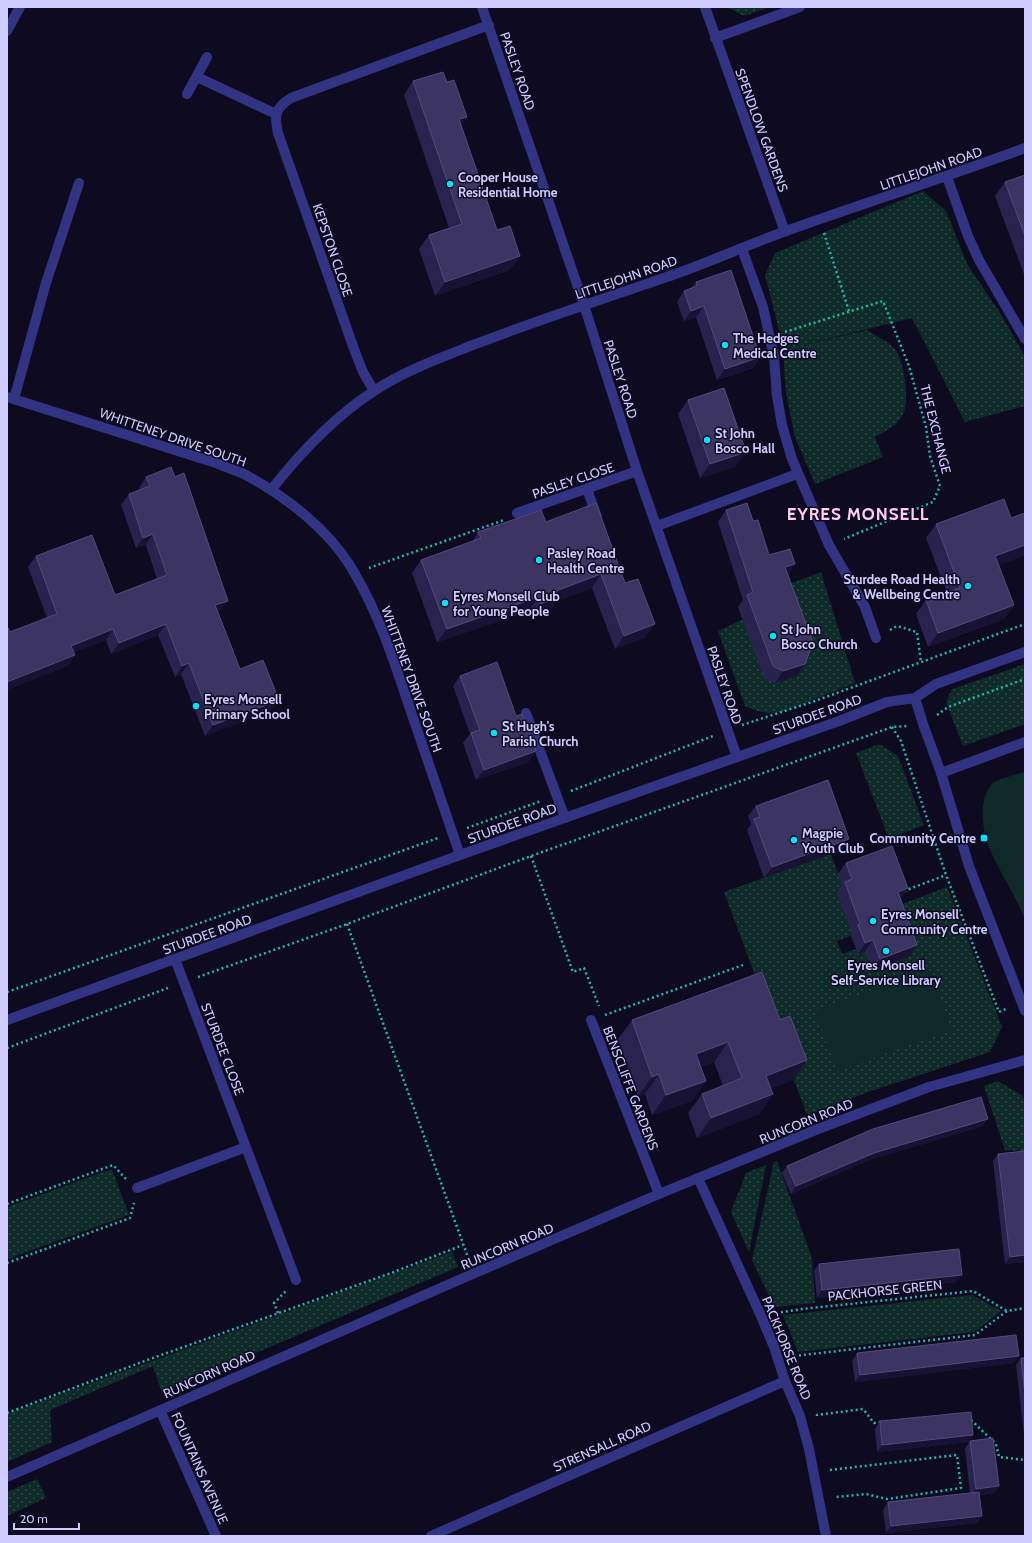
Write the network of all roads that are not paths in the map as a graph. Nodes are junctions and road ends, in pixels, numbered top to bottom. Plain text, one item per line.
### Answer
1 (20, 7) edge
2 (482, 7) edge
3 (705, 7) edge
4 (800, 7) edge
5 (489, 25) junction
6 (7, 32) edge
7 (715, 38) junction
8 (207, 57) dead end
9 (197, 77) junction
10 (187, 94) dead end
11 (276, 114) junction
12 (1025, 148) edge
13 (947, 177) junction
14 (79, 183) dead end
15 (785, 232) junction
16 (742, 249) junction
17 (584, 305) junction
18 (1025, 339) edge
19 (374, 391) junction
20 (10, 398) edge
21 (637, 472) junction
22 (797, 474) junction
23 (587, 489) junction
24 (271, 490) junction
25 (517, 514) road end
26 (600, 525) edge
27 (657, 526) junction
28 (876, 638) road end
29 (1025, 652) edge
30 (915, 698) junction
31 (526, 713) dead end
32 (1025, 742) edge
33 (737, 758) junction
34 (941, 773) junction
35 (565, 818) junction
36 (460, 855) junction
37 (175, 959) junction
38 (1023, 1007) edge
39 (7, 1020) edge
40 (591, 1020) road end
41 (1025, 1060) edge
42 (246, 1147) junction
43 (698, 1178) junction
44 (137, 1188) road end
45 (659, 1194) junction
46 (296, 1280) road end
47 (785, 1381) junction
48 (160, 1410) junction
49 (7, 1477) edge
50 (216, 1536) edge
51 (431, 1536) edge
52 (826, 1536) edge

1 - 6 street
2 - 5 street, PASLEY ROAD
3 - 7 street, SPENDLOW GARDENS
4 - 7 street
5 - 11 street
5 - 17 street, PASLEY ROAD
7 - 15 street, SPENDLOW GARDENS
8 - 9 street
9 - 10 street
9 - 11 street
11 - 19 street, KEPSTON CLOSE
12 - 13 street, LITTLEJOHN ROAD
13 - 15 street, LITTLEJOHN ROAD
13 - 18 street
14 - 20 street
15 - 16 street, LITTLEJOHN ROAD
16 - 17 street, LITTLEJOHN ROAD
16 - 22 street
17 - 19 street, LITTLEJOHN ROAD
17 - 21 street, PASLEY ROAD
19 - 24 street, LITTLEJOHN ROAD
20 - 24 street, WHITTENEY DRIVE SOUTH
21 - 23 street, PASLEY CLOSE
21 - 27 street, PASLEY ROAD
22 - 27 street
22 - 28 street
23 - 25 street, PASLEY CLOSE
23 - 26 street
24 - 36 street, WHITTENEY DRIVE SOUTH
27 - 33 street, PASLEY ROAD
29 - 30 street, STURDEE ROAD
30 - 33 street, STURDEE ROAD
30 - 34 street
31 - 35 street
32 - 34 street
33 - 35 street, STURDEE ROAD
34 - 38 street
35 - 36 street, STURDEE ROAD
36 - 37 street, STURDEE ROAD
37 - 39 street, STURDEE ROAD
37 - 42 street, STURDEE CLOSE
40 - 45 street, BENSCLIFFE GARDENS
41 - 43 street, RUNCORN ROAD
42 - 44 street
42 - 46 street, STURDEE CLOSE
43 - 45 street, RUNCORN ROAD
43 - 47 street, PACKHORSE ROAD
45 - 48 street, RUNCORN ROAD
47 - 51 street, STRENSALL ROAD
47 - 52 street, PACKHORSE ROAD
48 - 49 street, RUNCORN ROAD
48 - 50 street, FOUNTAINS AVENUE

